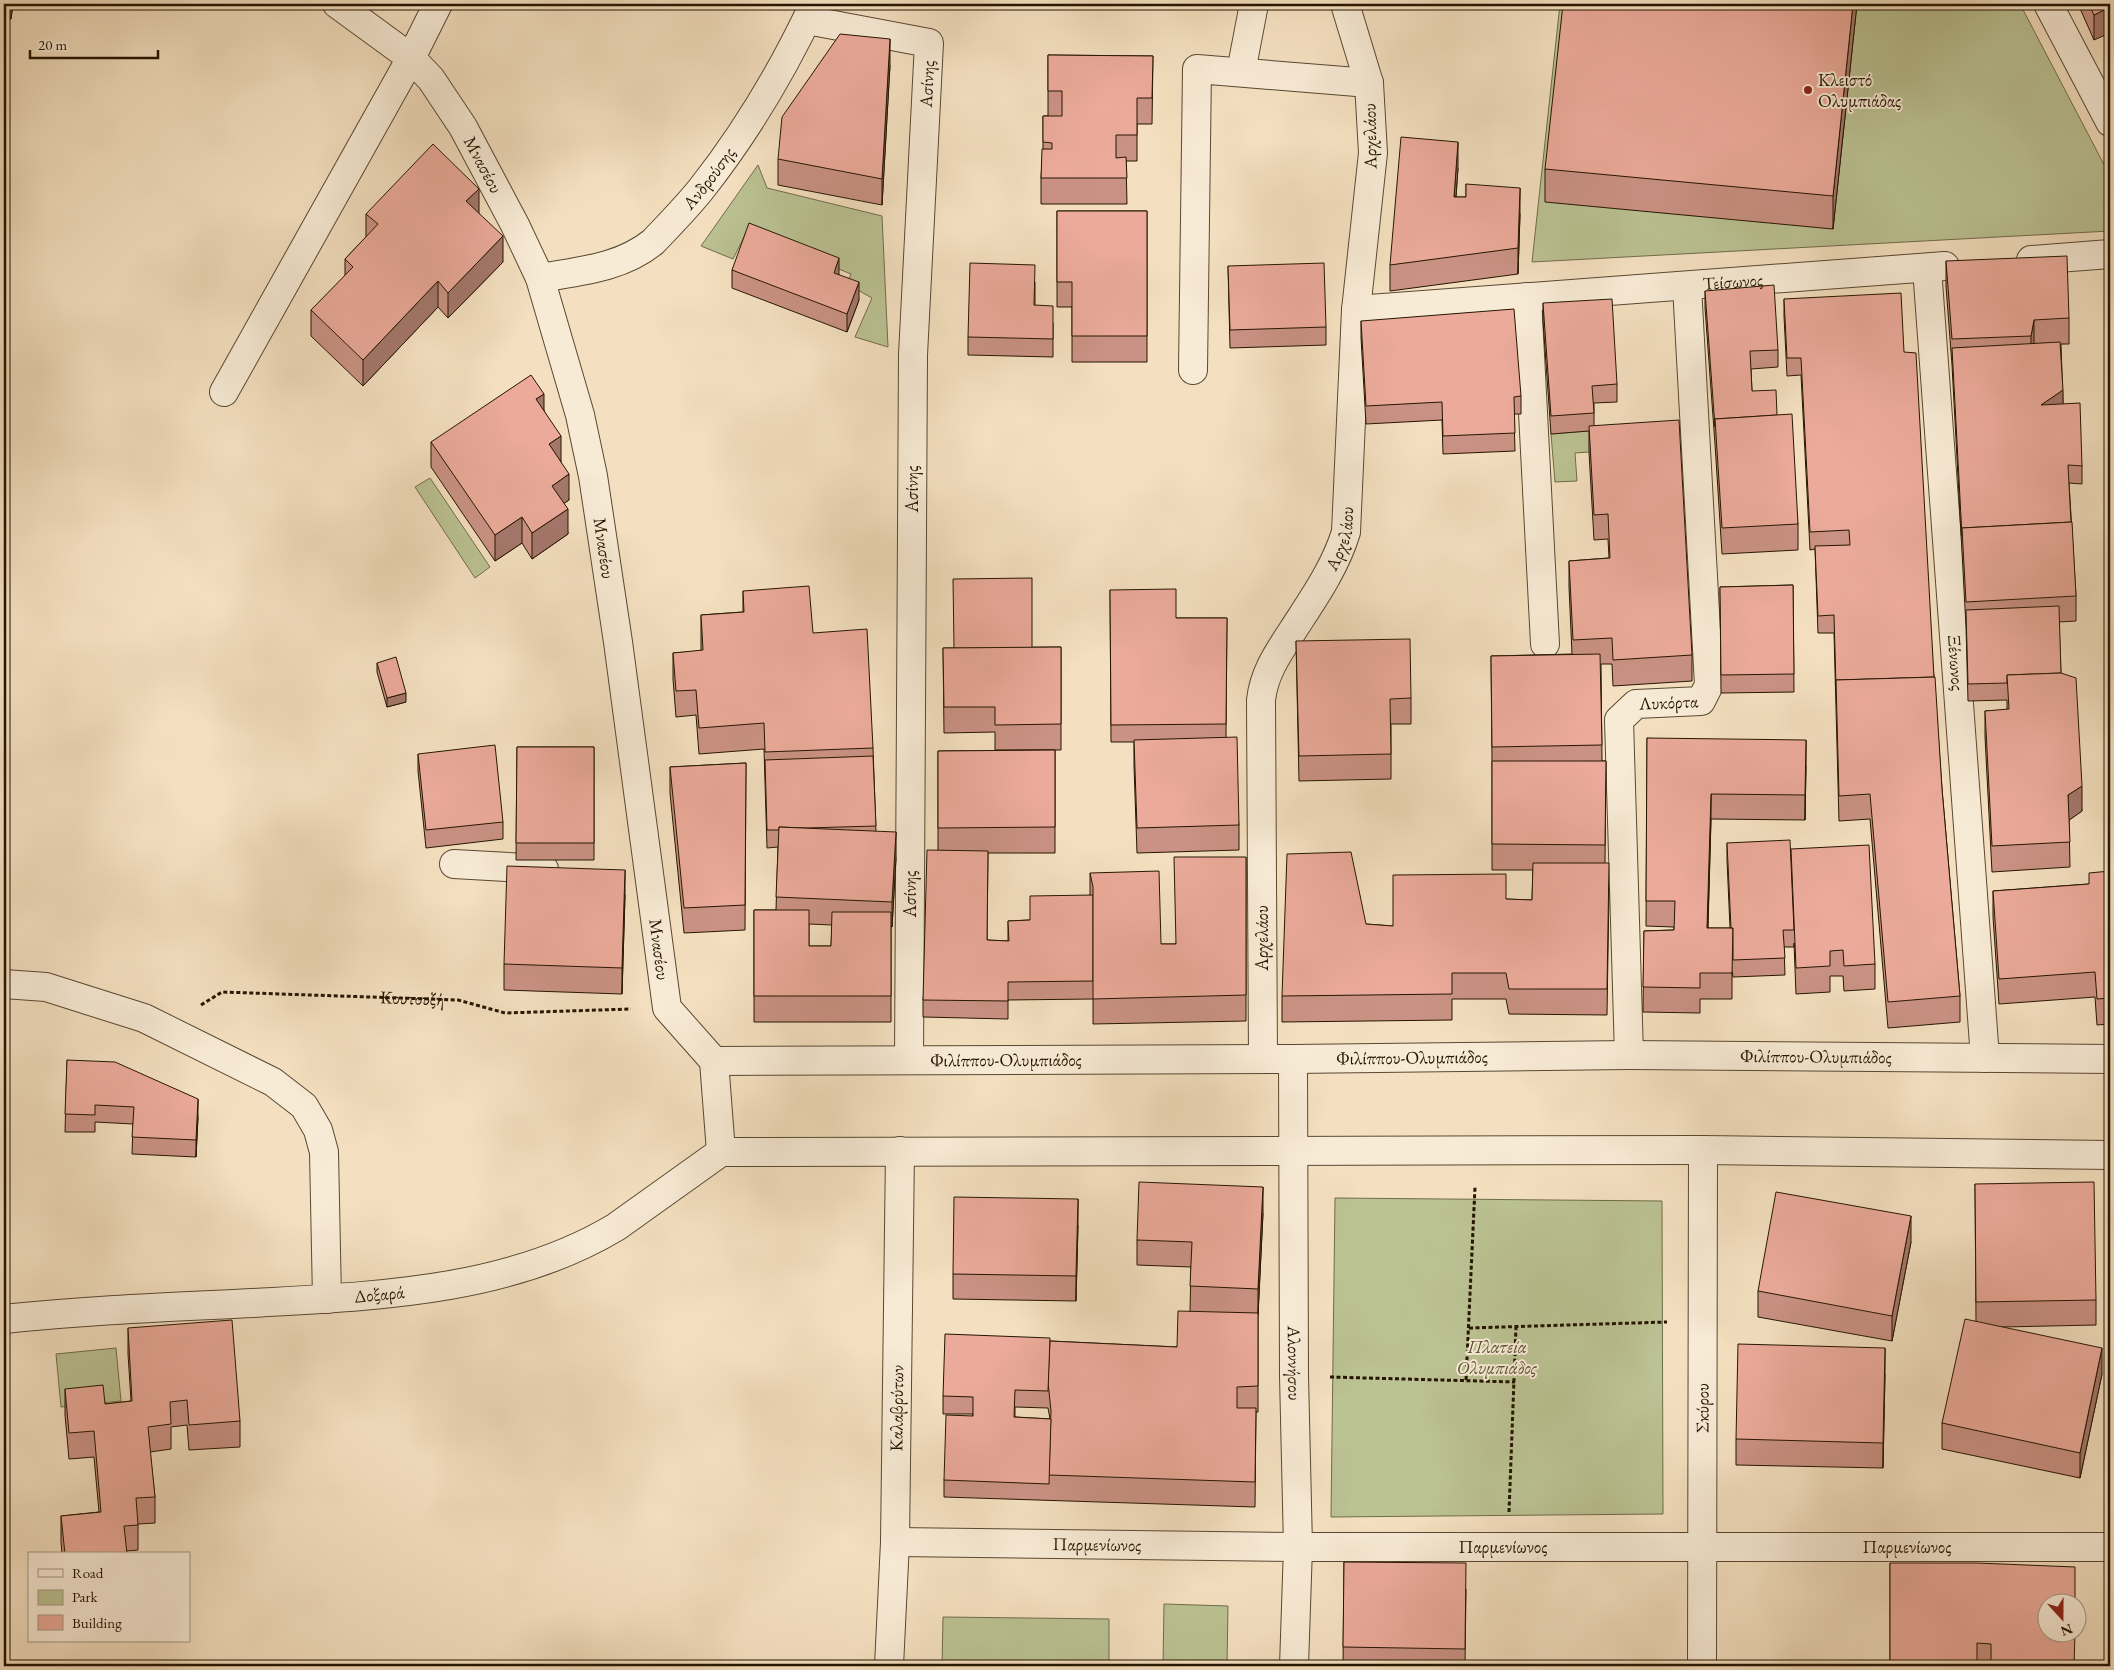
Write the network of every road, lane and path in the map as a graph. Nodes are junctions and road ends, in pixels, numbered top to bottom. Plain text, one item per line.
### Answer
1 (337, 4) edge
2 (438, 4) edge
3 (1254, 4) edge
4 (1345, 4) edge
5 (2048, 4) edge
6 (810, 12) edge
7 (411, 58) junction
8 (1241, 72) junction
9 (1369, 83) junction
10 (2110, 122) edge
11 (2110, 254) edge
12 (2004, 262) edge
13 (1965, 265) edge
14 (1927, 268) junction
15 (540, 278) junction
16 (1687, 286) junction
17 (1527, 297) junction
18 (1356, 310) junction
19 (1193, 370) dead end
20 (224, 392) dead end
21 (1545, 644) dead end
22 (454, 864) dead end
23 (570, 870) edge
24 (4, 984) edge
25 (667, 1008) junction
26 (166, 1028) junction
27 (1629, 1055) junction
28 (1263, 1058) junction
29 (1985, 1058) junction
30 (1294, 1059) junction
31 (2110, 1059) edge
32 (909, 1060) junction
33 (714, 1061) junction
34 (1703, 1150) junction
35 (900, 1151) junction
36 (1476, 1151) junction
37 (721, 1152) junction
38 (1293, 1152) junction
39 (2110, 1155) edge
40 (327, 1299) junction
41 (4, 1319) edge
42 (1703, 1321) junction
43 (1516, 1327) junction
44 (1469, 1328) junction
45 (1294, 1376) junction
46 (1466, 1380) junction
47 (1515, 1382) junction
48 (895, 1542) junction
49 (1298, 1547) junction
50 (1508, 1547) junction
51 (1702, 1547) junction
52 (2110, 1547) edge
53 (889, 1666) edge
54 (1294, 1666) edge
55 (1702, 1666) edge

1 - 7 street, Μνασέου
2 - 7 street
3 - 8 street
4 - 9 street, Αρχελάου
5 - 10 street
6 - 15 street, Ανδρούσης
6 - 32 street, Ασίνης
7 - 15 street, Μνασέου
7 - 20 street
8 - 9 street
8 - 19 street
9 - 18 street, Αρχελάου
11 - 12 street
13 - 14 street, Τείσωνος
14 - 16 street, Τείσωνος
14 - 29 street, Ξένωνος
15 - 25 street, Μνασέου
16 - 17 street, Τείσωνος
16 - 27 street, Λυκόρτα
17 - 18 street, Τείσωνος
17 - 21 street
18 - 28 street, Αρχελάου
22 - 23 street
24 - 26 street
25 - 26 path, Κουτουζή
25 - 33 street
26 - 40 street
27 - 29 street, Φιλίππου-Ολυμπιάδος
27 - 30 street, Φιλίππου-Ολυμπιάδος
28 - 30 street, Φιλίππου-Ολυμπιάδος
28 - 32 street, Φιλίππου-Ολυμπιάδος
29 - 31 street, Φιλίππου-Ολυμπιάδος
30 - 38 street, Αλοννήσου
32 - 33 street, Φιλίππου-Ολυμπιάδος
33 - 37 street
34 - 36 street
34 - 39 street
34 - 42 street, Σκύρου
35 - 37 street
35 - 38 street
35 - 48 street, Καλαβρύτων
36 - 38 street
36 - 44 path
37 - 40 street, Δοξαρά
38 - 45 street, Αλοννήσου
40 - 41 street, Δοξαρά
42 - 43 path
42 - 51 street, Σκύρου
43 - 44 path
43 - 47 path
44 - 46 path
45 - 46 path
45 - 49 street, Αλοννήσου
46 - 47 path
47 - 50 path
48 - 49 street, Παρμενίωνος
48 - 53 street, Καλαβρύτων
49 - 50 street, Παρμενίωνος
49 - 54 street, Αλοννήσου
50 - 51 street, Παρμενίωνος
51 - 52 street, Παρμενίωνος
51 - 55 street, Σκύρου

